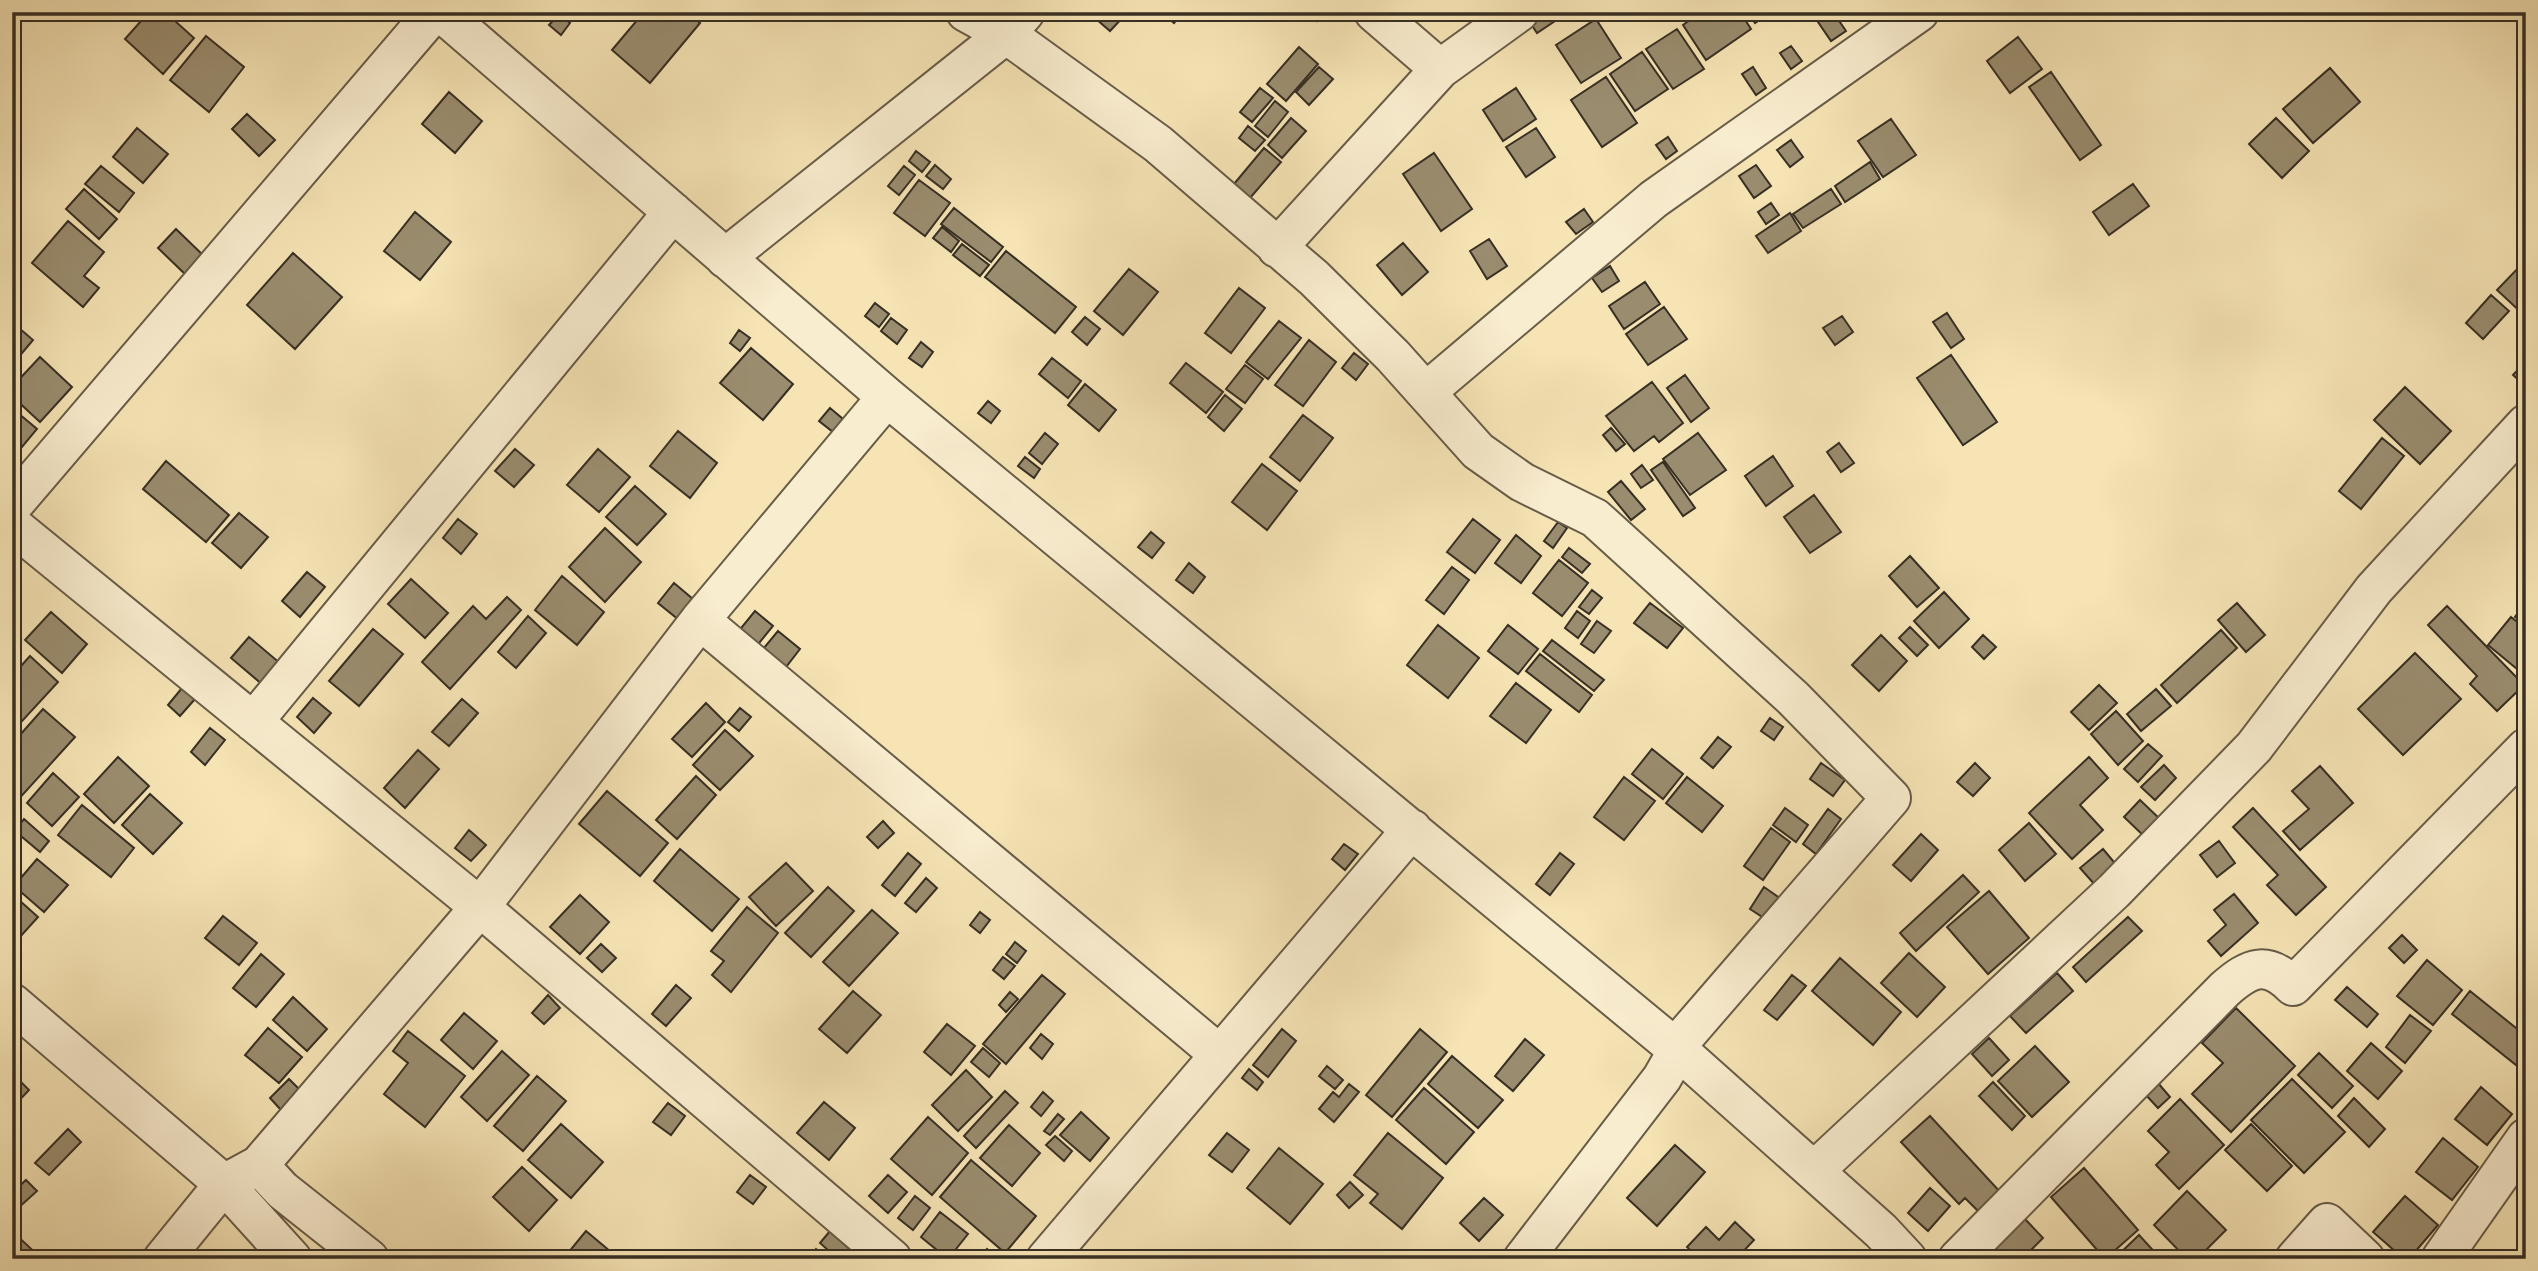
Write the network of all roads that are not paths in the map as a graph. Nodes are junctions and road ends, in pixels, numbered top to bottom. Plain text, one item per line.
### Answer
1 (435, 12) edge
2 (441, 12) edge
3 (966, 12) edge
4 (1374, 12) edge
5 (1519, 12) edge
6 (1919, 12) edge
7 (1015, 23) edge
8 (1440, 69) junction
9 (673, 212) junction
10 (1277, 248) junction
11 (725, 258) junction
12 (1426, 392) junction
13 (887, 397) junction
14 (2519, 445) edge
15 (12, 506) edge
16 (12, 525) edge
17 (700, 620) junction
18 (253, 723) junction
19 (2526, 748) edge
20 (1412, 829) junction
21 (480, 907) junction
22 (12, 1003) edge
23 (1678, 1049) junction
24 (1219, 1054) junction
25 (2526, 1138) edge
26 (259, 1165) junction
27 (1814, 1171) junction
28 (224, 1184) junction
29 (163, 1259) edge
30 (292, 1259) edge
31 (369, 1259) edge
32 (892, 1259) edge
33 (1045, 1259) edge
34 (1523, 1259) edge
35 (1907, 1259) edge
36 (1958, 1259) edge
37 (2295, 1259) edge
38 (2365, 1259) edge
39 (2441, 1259) edge

1 - 15 street
2 - 9 street
3 - 7 street
4 - 8 street
5 - 8 street
6 - 12 street
7 - 10 street
7 - 11 street
8 - 10 street
9 - 11 street
9 - 18 street
10 - 12 street
11 - 13 street
12 - 23 street
13 - 17 street
13 - 20 street
14 - 27 street
16 - 18 street
17 - 21 street
17 - 24 street
18 - 21 street
19 - 36 street
20 - 23 street
20 - 24 street
21 - 26 street
21 - 32 street
22 - 28 street
23 - 27 street
23 - 34 street
24 - 33 street
25 - 39 street
26 - 28 street
26 - 31 street
27 - 35 street
28 - 29 street
28 - 30 street
37 - 38 street

